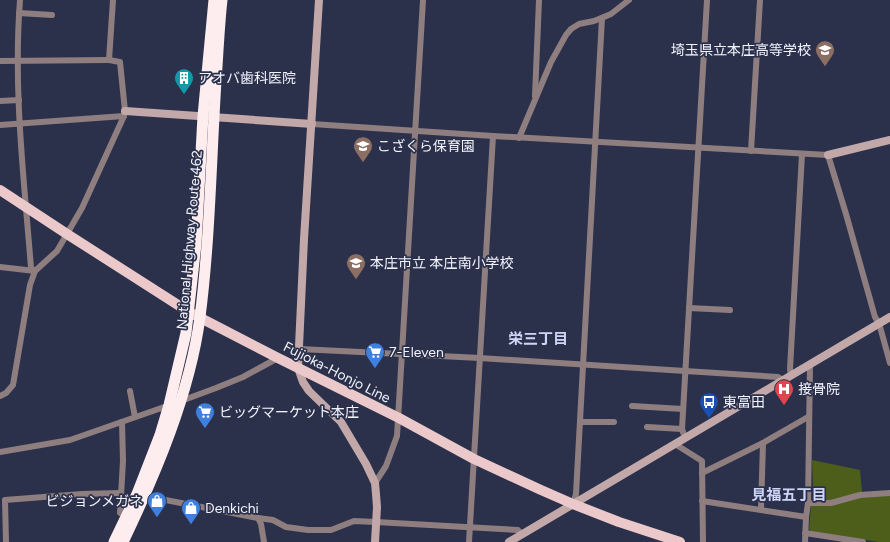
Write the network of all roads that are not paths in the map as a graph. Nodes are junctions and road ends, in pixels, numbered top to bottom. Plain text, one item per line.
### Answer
1 (20, 0) edge
2 (113, 0) edge
3 (214, 0) edge
4 (222, 0) edge
5 (319, 0) edge
6 (423, 0) edge
7 (539, 0) edge
8 (629, 0) edge
9 (707, 0) edge
10 (760, 0) edge
11 (19, 13) junction
12 (52, 15) dead end
13 (602, 18) junction
14 (17, 60) junction
15 (109, 60) junction
16 (0, 61) edge
17 (19, 100) junction
18 (0, 101) edge
19 (535, 102) junction
20 (124, 114) junction
21 (208, 116) junction
22 (20, 124) junction
23 (312, 124) junction
24 (0, 125) edge
25 (415, 131) junction
26 (493, 136) junction
27 (519, 138) junction
28 (890, 140) edge
29 (596, 142) junction
30 (699, 148) junction
31 (751, 151) junction
32 (802, 154) junction
33 (828, 155) junction
34 (0, 190) edge
35 (27, 207) junction
36 (67, 234) junction
37 (0, 267) edge
38 (35, 271) junction
39 (689, 308) junction
40 (730, 310) dead end
41 (189, 312) junction
42 (200, 317) junction
43 (890, 317) edge
44 (879, 323) junction
45 (300, 349) junction
46 (402, 354) junction
47 (278, 358) junction
48 (480, 358) junction
49 (890, 362) edge
50 (582, 365) junction
51 (810, 365) junction
52 (298, 368) junction
53 (686, 371) junction
54 (791, 375) junction
55 (783, 380) junction
56 (130, 391) dead end
57 (0, 396) edge
58 (180, 401) junction
59 (169, 405) junction
60 (632, 406) dead end
61 (683, 409) junction
62 (135, 417) junction
63 (808, 417) junction
64 (398, 418) junction
65 (122, 422) junction
66 (580, 422) junction
67 (614, 422) dead end
68 (647, 428) dead end
69 (682, 429) junction
70 (685, 438) junction
71 (763, 443) junction
72 (675, 444) junction
73 (0, 452) edge
74 (474, 459) junction
75 (702, 473) junction
76 (375, 483) junction
77 (120, 492) junction
78 (890, 493) edge
79 (145, 496) junction
80 (702, 502) junction
81 (573, 504) junction
82 (808, 504) junction
83 (761, 510) junction
84 (127, 516) junction
85 (806, 517) junction
86 (258, 518) junction
87 (376, 522) junction
88 (470, 528) junction
89 (805, 533) junction
90 (522, 534) junction
91 (6, 542) edge
92 (114, 542) edge
93 (123, 542) edge
94 (264, 542) edge
95 (375, 542) edge
96 (469, 542) edge
97 (509, 542) edge
98 (680, 542) edge
99 (703, 542) edge
100 (805, 542) edge
101 (863, 542) edge

1 - 11 street
2 - 15 street
3 - 21 highway, National Highway Route 462
4 - 21 highway, National Highway Route 462
5 - 23 street
6 - 25 street
7 - 19 street
8 - 13 street
9 - 30 street
10 - 31 street
11 - 12 street
11 - 14 street
13 - 19 street
13 - 29 street
14 - 15 street
14 - 16 street
14 - 17 street
15 - 20 street
17 - 18 street
17 - 22 street
19 - 27 street
20 - 21 street
20 - 22 street
20 - 36 street
21 - 23 street
21 - 41 highway, National Highway Route 462
21 - 42 highway, National Highway Route 462
22 - 24 street
22 - 35 street
23 - 25 street
23 - 45 street
25 - 26 street
25 - 46 street
26 - 27 street
26 - 48 street
27 - 29 street
28 - 33 street
29 - 30 street
29 - 50 street
30 - 31 street
30 - 39 street
31 - 32 street
32 - 33 street
32 - 54 street
33 - 44 street
34 - 35 main road, Fujioka-Honjo Line
35 - 36 main road, Fujioka-Honjo Line
35 - 38 street
36 - 38 street
36 - 41 main road, Fujioka-Honjo Line
37 - 38 street
38 - 57 street
39 - 40 street
39 - 53 street
41 - 42 main road, Fujioka-Honjo Line
41 - 59 highway, National Highway Route 462
42 - 47 main road, Fujioka-Honjo Line
42 - 58 highway, National Highway Route 462
43 - 44 street
44 - 49 street
44 - 51 street
45 - 46 street
45 - 52 street
46 - 48 street
46 - 64 street
47 - 52 main road, Fujioka-Honjo Line
47 - 58 street
48 - 50 street
48 - 74 street
50 - 53 street
50 - 66 street
51 - 54 street
51 - 63 street
52 - 64 main road, Fujioka-Honjo Line
52 - 76 street
53 - 55 street
53 - 61 street
54 - 55 street
55 - 70 street
56 - 62 street
58 - 59 street
58 - 79 highway, National Highway Route 462
59 - 62 street
59 - 84 highway, National Highway Route 462
60 - 61 street
61 - 69 street
62 - 65 street
63 - 71 street
63 - 82 street
64 - 74 main road, Fujioka-Honjo Line
64 - 76 street
65 - 73 street
65 - 77 street
66 - 67 street
66 - 81 street
68 - 69 street
69 - 70 street
70 - 72 street
71 - 75 street
71 - 83 street
72 - 75 street
72 - 81 street
74 - 81 main road, Fujioka-Honjo Line
74 - 88 street
75 - 80 street
76 - 87 street
77 - 84 street
77 - 91 street
78 - 82 street
79 - 86 street
79 - 93 highway, National Highway Route 462
80 - 83 street
80 - 99 street
81 - 90 street
81 - 98 main road, Fujioka-Honjo Line
82 - 85 street
83 - 85 street
84 - 92 highway, National Highway Route 462
85 - 89 street
86 - 87 street
86 - 94 street
87 - 88 street
87 - 95 street
88 - 90 street
88 - 96 street
89 - 100 street
89 - 101 street
90 - 97 street

